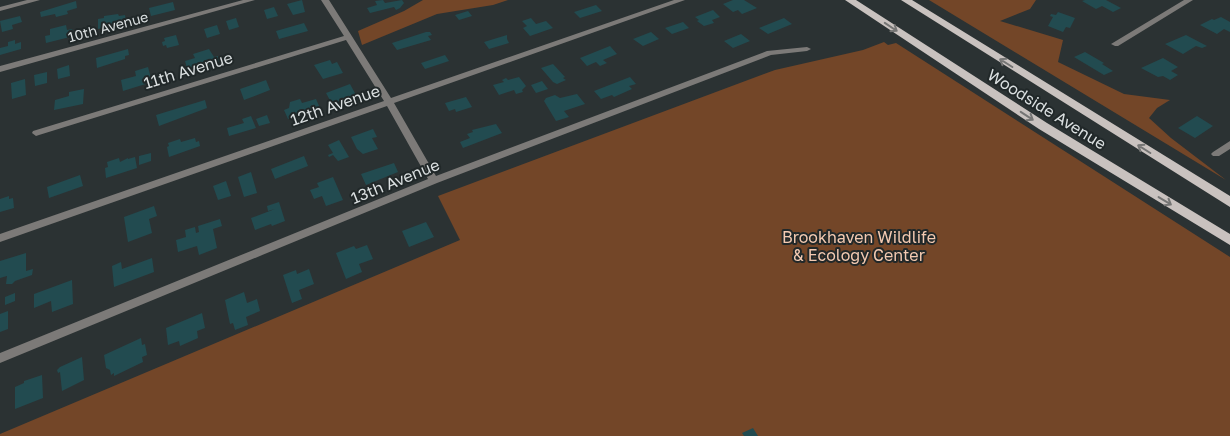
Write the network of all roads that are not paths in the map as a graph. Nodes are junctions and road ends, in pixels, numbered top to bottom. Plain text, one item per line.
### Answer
1 (36, 0) edge
2 (251, 0) edge
3 (325, 0) edge
4 (681, 0) edge
5 (850, 0) edge
6 (906, 0) edge
7 (1189, 0) edge
8 (0, 9) edge
9 (349, 37) junction
10 (1115, 44) dead end
11 (807, 49) dead end
12 (0, 69) edge
13 (389, 102) junction
14 (36, 132) dead end
15 (1230, 144) edge
16 (1216, 154) dead end
17 (434, 181) junction
18 (1230, 202) edge
19 (0, 238) edge
20 (1230, 240) edge
21 (0, 358) edge

1 - 8 street
2 - 12 street, 10th Avenue
3 - 9 street
4 - 13 street, 12th Avenue
5 -> 20 main road, Woodside Avenue
18 -> 6 main road, Woodside Avenue
7 - 10 street
9 - 13 street
9 - 14 street, 11th Avenue
11 - 17 street, 13th Avenue
13 - 17 street
13 - 19 street, 12th Avenue
15 - 16 street
17 - 21 street, 13th Avenue

